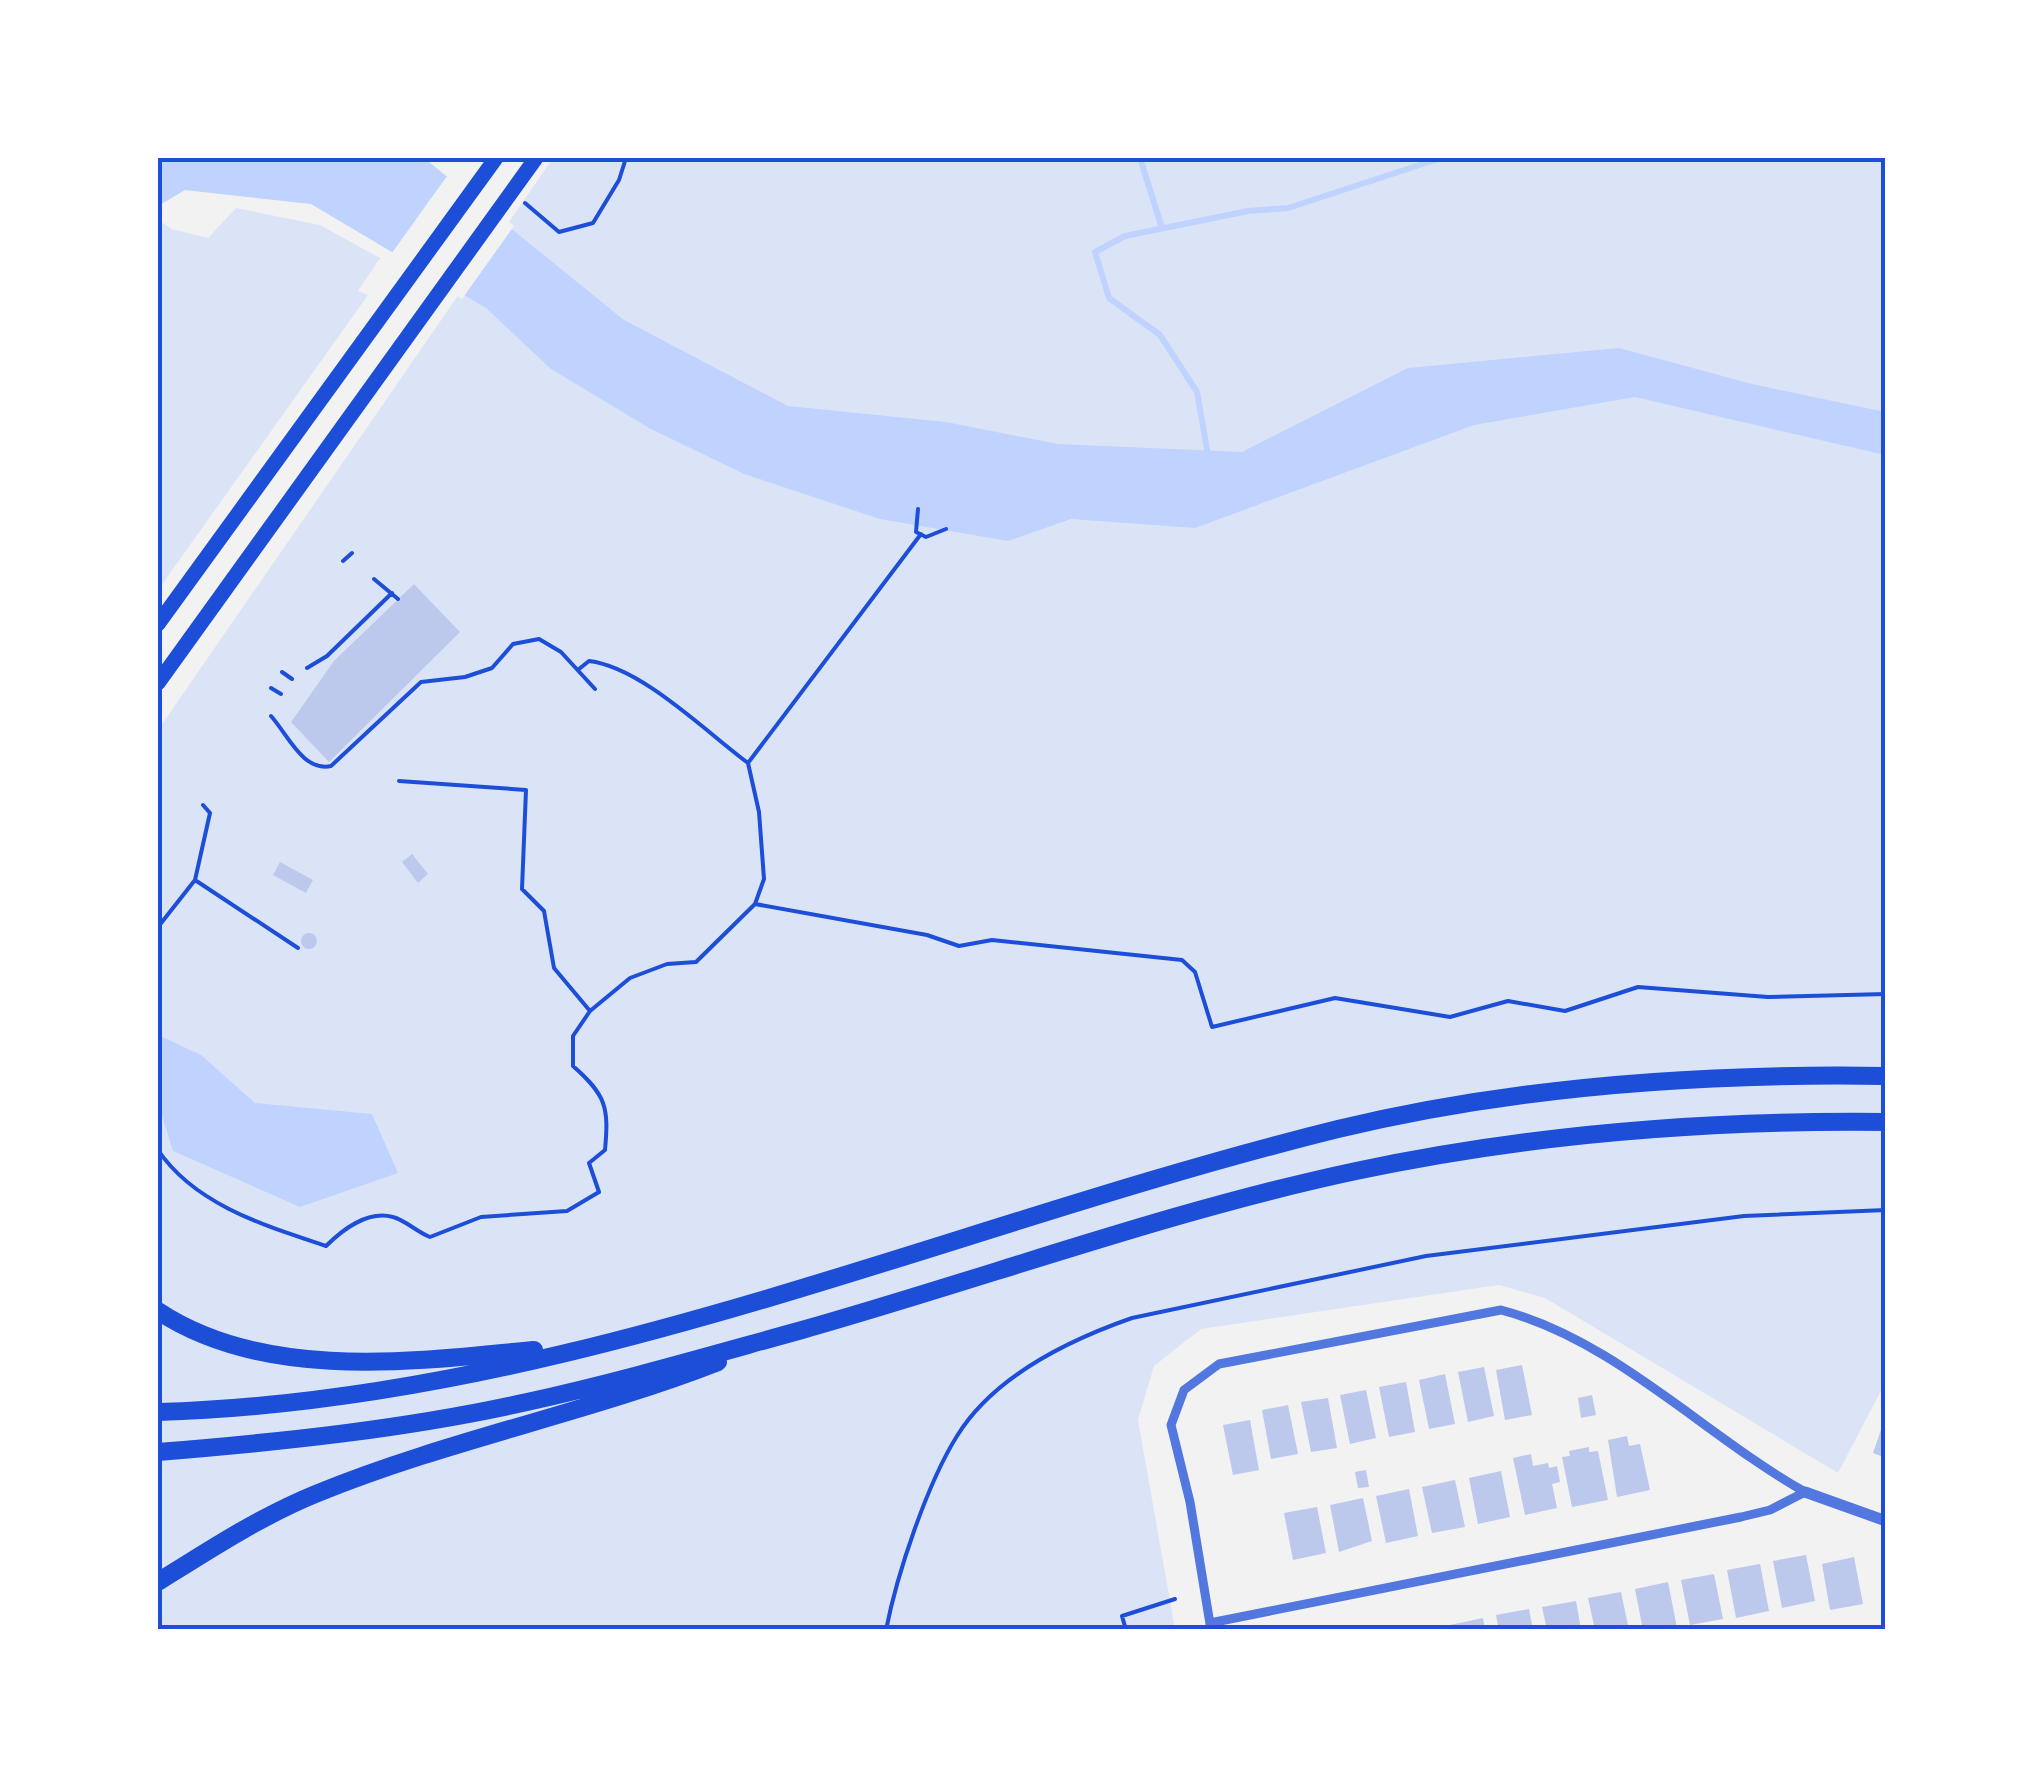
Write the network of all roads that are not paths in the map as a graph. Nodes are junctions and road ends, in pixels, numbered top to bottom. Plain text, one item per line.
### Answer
1 (496, 158) edge
2 (536, 158) edge
3 (158, 624) edge
4 (158, 684) edge
5 (1886, 1076) edge
6 (1886, 1122) edge
7 (158, 1312) edge
8 (802, 1330) junction
9 (619, 1341) junction
10 (158, 1412) edge
11 (158, 1452) edge
12 (1806, 1492) junction
13 (1886, 1522) edge
14 (158, 1582) edge
15 (1211, 1626) edge

1 - 3 main road
2 - 4 main road
5 - 9 highway
6 - 8 highway
7 - 9 highway
8 - 11 highway
8 - 14 highway
9 - 10 highway
12 - 13 street
12 - 15 street
12 - 15 street

